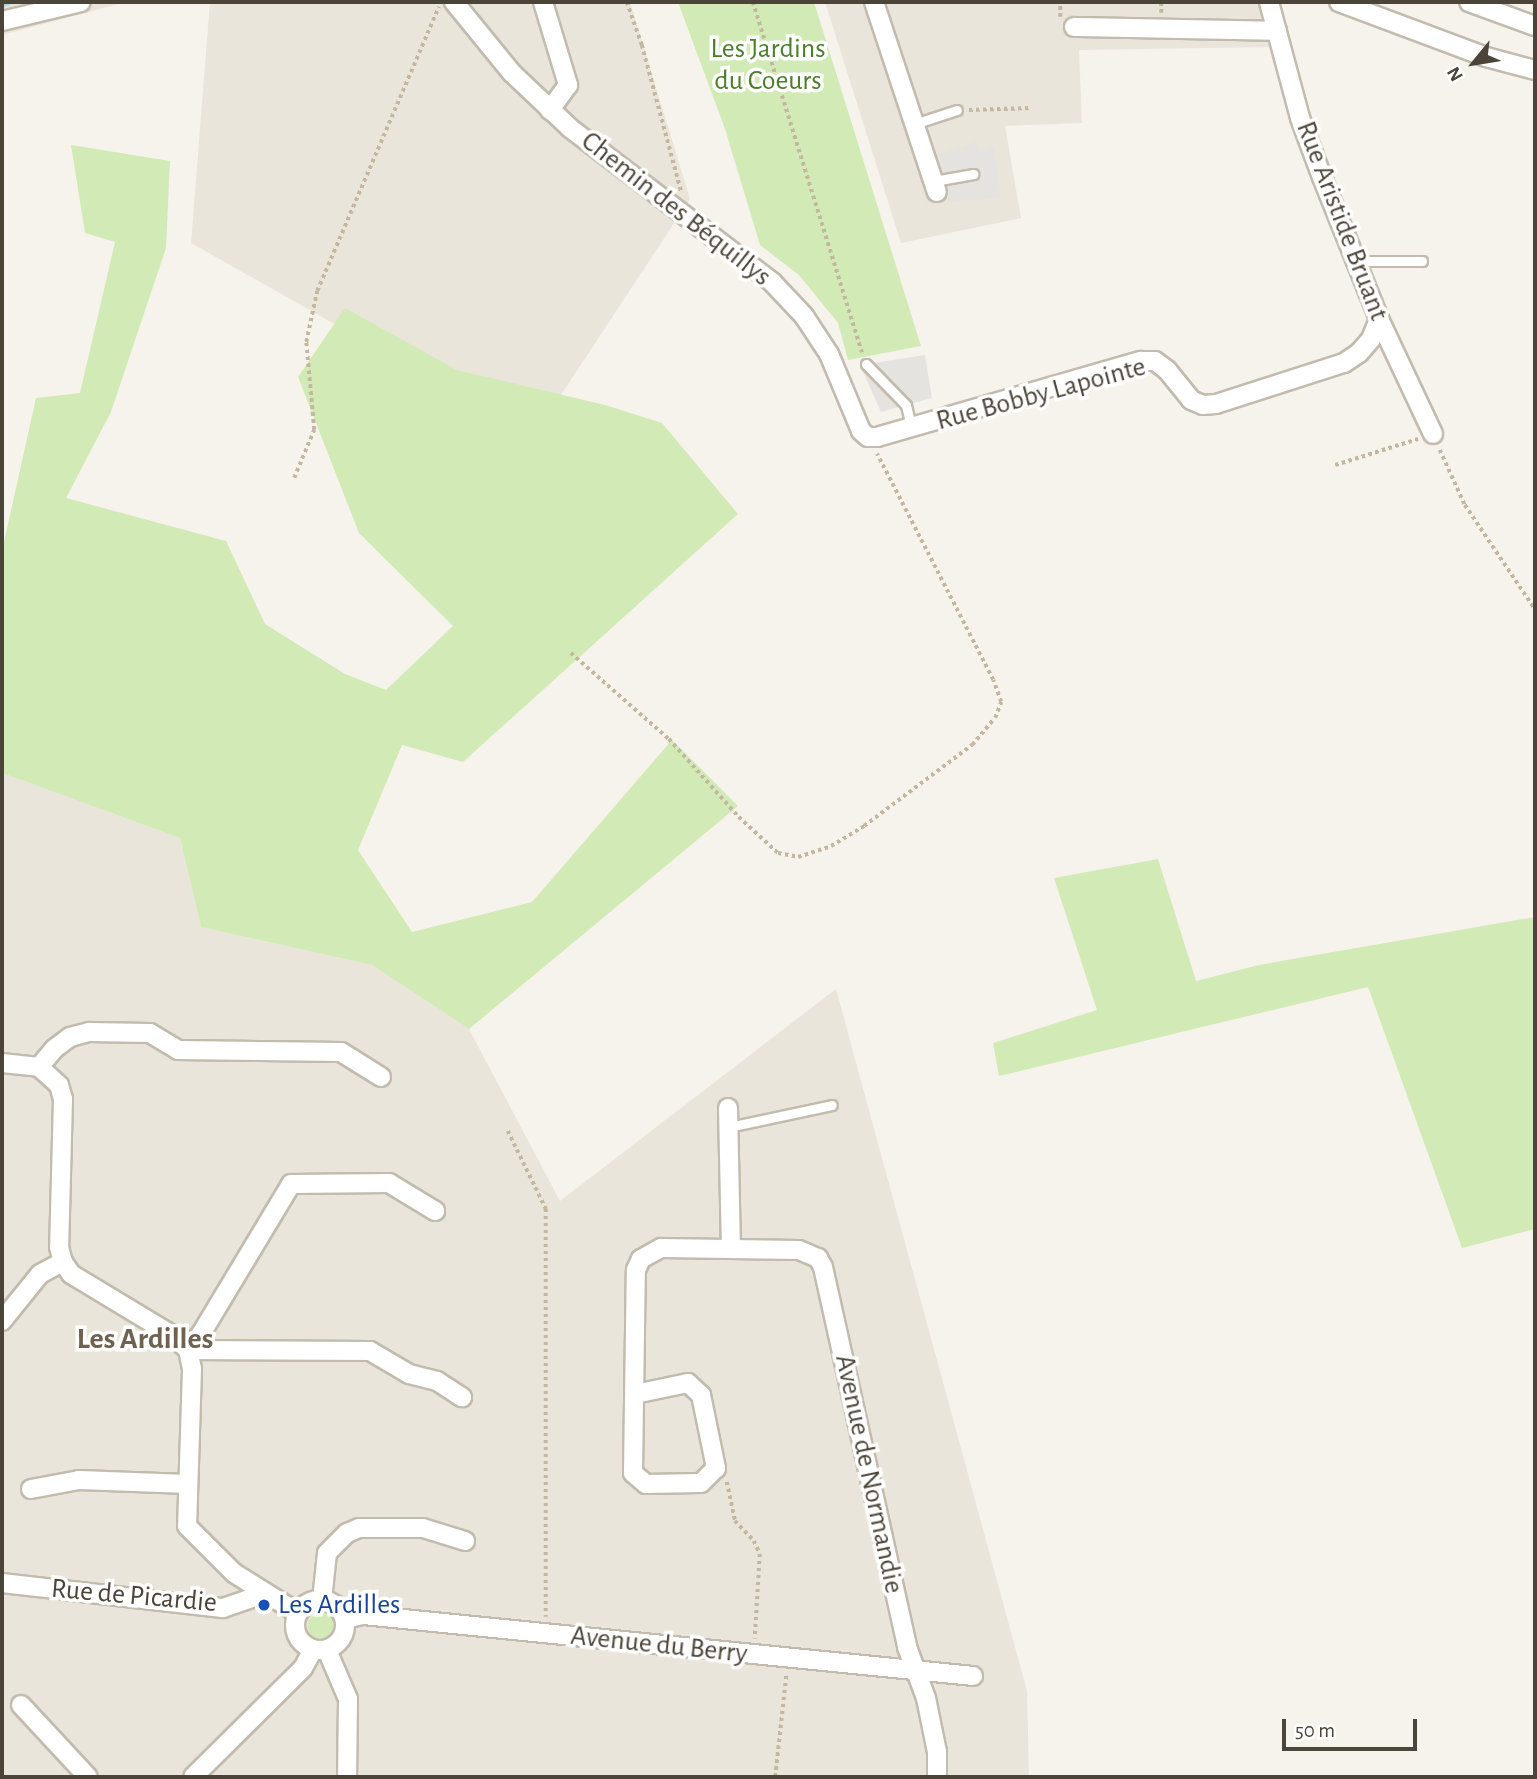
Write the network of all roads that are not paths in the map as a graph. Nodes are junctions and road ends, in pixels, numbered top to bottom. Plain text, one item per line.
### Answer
1 (81, 2) edge
2 (454, 2) edge
3 (543, 2) edge
4 (874, 2) edge
5 (1269, 2) edge
6 (1339, 2) edge
7 (1469, 2) edge
8 (2, 21) edge
9 (1535, 26) edge
10 (1074, 27) dead end
11 (1277, 31) junction
12 (1535, 70) edge
13 (550, 110) junction
14 (957, 110) road end
15 (914, 124) junction
16 (973, 174) dead end
17 (935, 186) joint
18 (1354, 261) junction
19 (1422, 261) dead end
20 (1378, 319) junction
21 (866, 364) road end
22 (911, 427) junction
23 (1433, 434) road end
24 (868, 437) joint
25 (2, 1063) edge
26 (39, 1067) junction
27 (381, 1077) dead end
28 (832, 1105) dead end
29 (728, 1108) dead end
30 (729, 1127) junction
31 (435, 1211) dead end
32 (731, 1249) junction
33 (63, 1262) junction
34 (2, 1321) edge
35 (188, 1350) junction
36 (635, 1394) junction
37 (462, 1397) dead end
38 (188, 1484) junction
39 (31, 1489) dead end
40 (465, 1541) dead end
41 (2, 1583) edge
42 (264, 1594) junction
43 (321, 1600) junction
44 (298, 1613) junction
45 (345, 1619) junction
46 (320, 1650) junction
47 (915, 1670) junction
48 (973, 1676) dead end
49 (20, 1706) dead end
50 (88, 1777) edge
51 (193, 1777) edge
52 (347, 1777) edge
53 (937, 1777) edge

1 - 8 street
2 - 13 street, Chemin des Béquillys
3 - 13 street
4 - 15 street
5 - 11 street, Rue Aristide Bruant
6 - 12 street
7 - 9 street
10 - 11 street
11 - 18 street, Rue Aristide Bruant
13 - 24 street, Chemin des Béquillys
14 - 15 lane
15 - 17 street
16 - 17 lane
18 - 19 lane
18 - 20 street, Rue Aristide Bruant
20 - 22 street, Rue Bobby Lapointe
20 - 23 street, Rue Aristide Bruant
21 - 22 lane
22 - 24 street, Rue Bobby Lapointe
25 - 26 street
26 - 27 street
26 - 33 street
28 - 30 lane
29 - 30 street
30 - 32 street
31 - 35 street
32 - 36 street, Avenue de Normandie
32 - 47 street, Avenue de Normandie
33 - 34 street
33 - 35 street
35 - 37 street
35 - 38 street
36 - 36 street
38 - 39 street
38 - 42 street
40 - 43 street
41 - 42 street, Rue de Picardie
42 - 44 street
43 - 44 street
43 - 45 street
44 - 46 street
45 - 46 street
45 - 47 street, Avenue du Berry
46 - 51 street
46 - 52 street
47 - 48 street, Avenue du Berry
47 - 53 street, Avenue de Normandie
49 - 50 street

